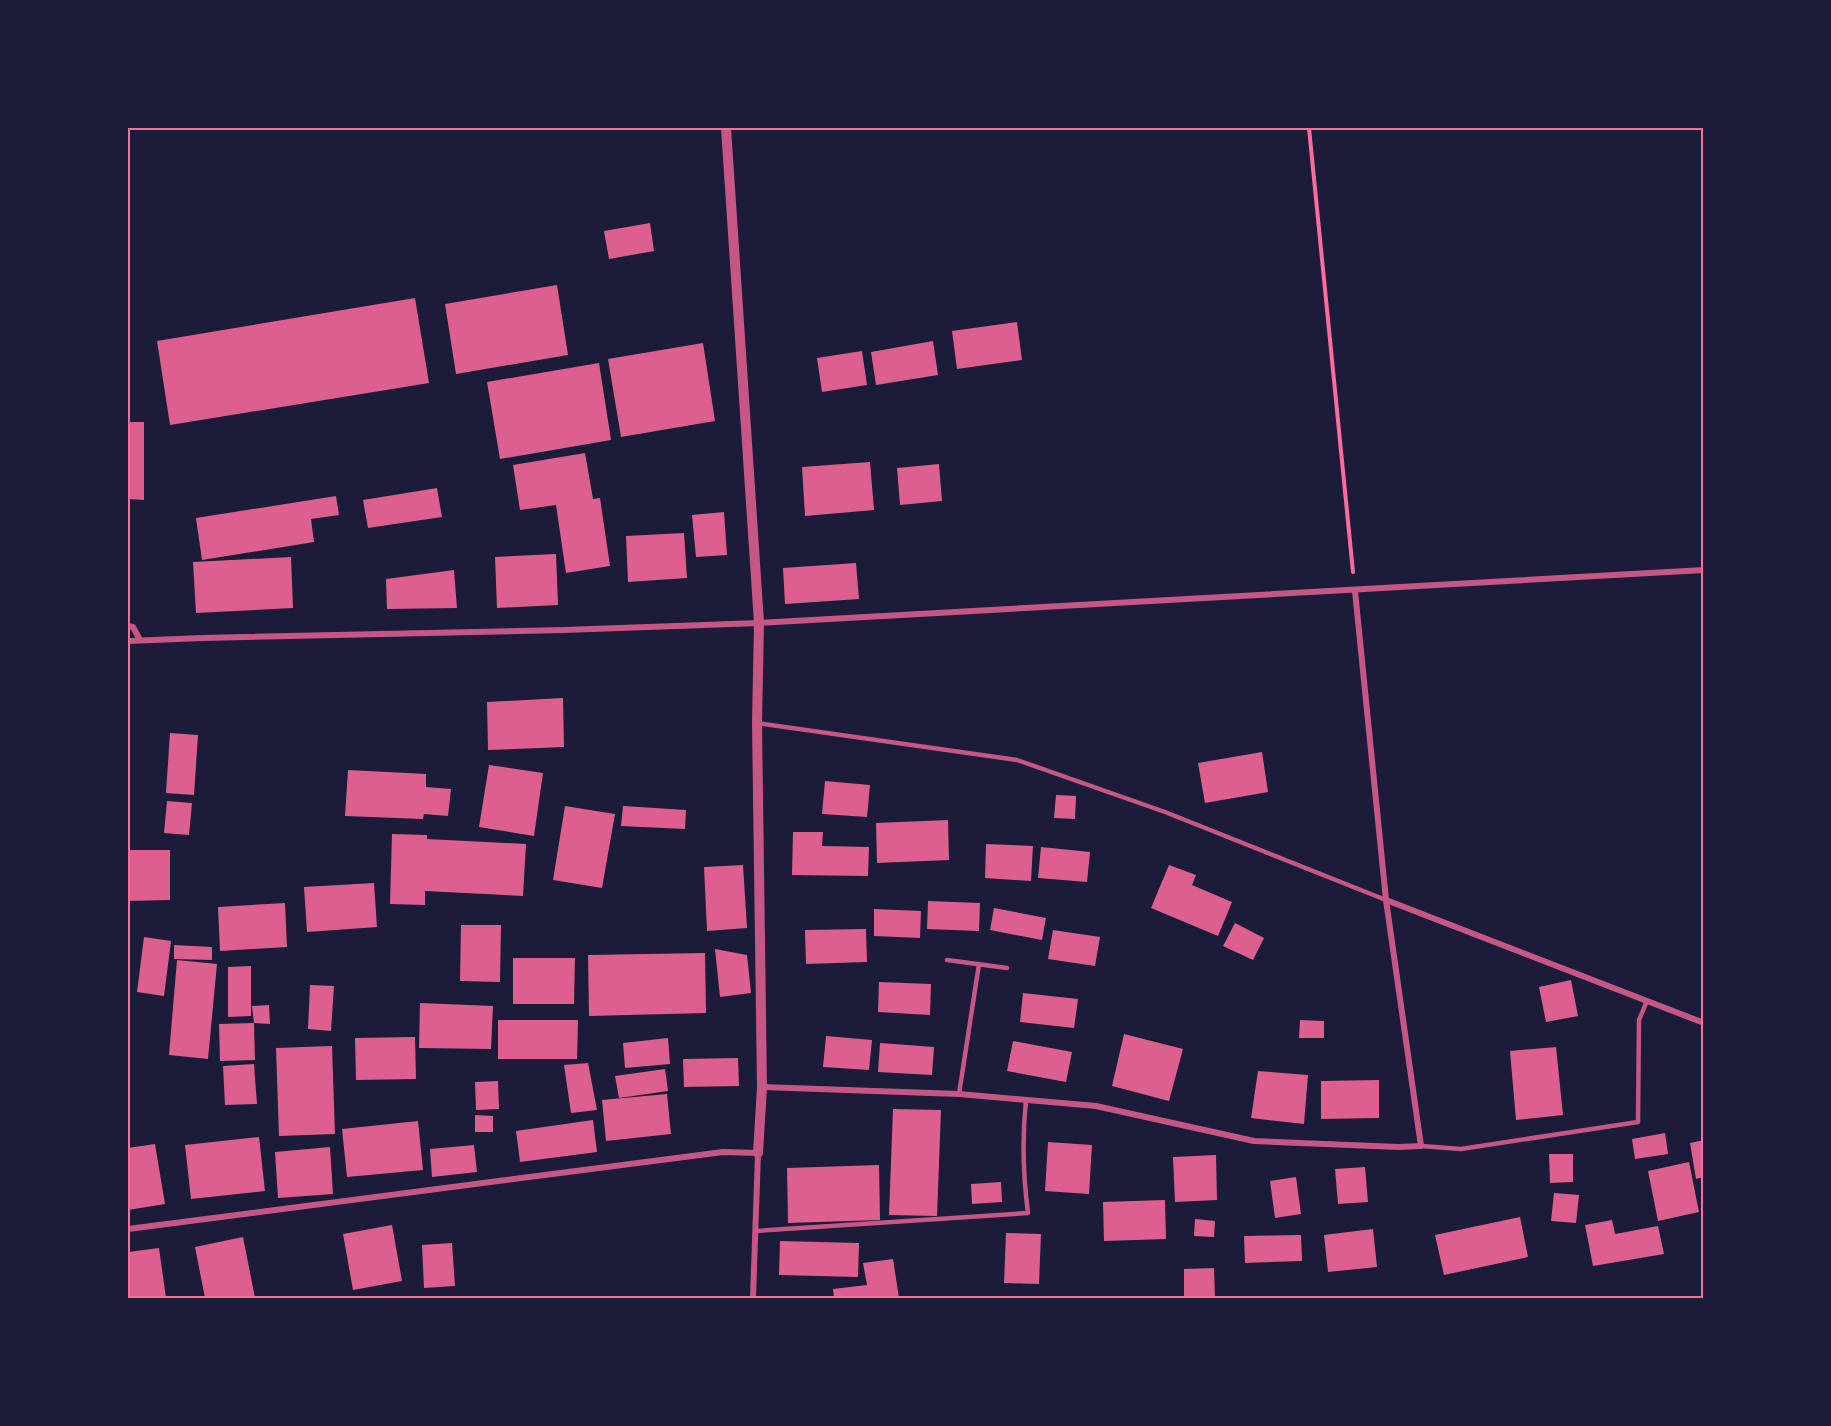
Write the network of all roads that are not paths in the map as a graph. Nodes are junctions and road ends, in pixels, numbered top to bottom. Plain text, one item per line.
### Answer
1 (726, 128) edge
2 (1704, 570) edge
3 (1355, 591) junction
4 (759, 623) junction
5 (128, 626) edge
6 (140, 640) junction
7 (128, 641) edge
8 (757, 723) junction
9 (1386, 900) junction
10 (948, 960) dead end
11 (979, 964) junction
12 (1007, 968) dead end
13 (1647, 1001) junction
14 (1704, 1023) edge
15 (762, 1086) junction
16 (959, 1094) junction
17 (1026, 1100) junction
18 (1421, 1146) junction
19 (758, 1154) junction
20 (128, 1229) edge
21 (756, 1231) junction
22 (753, 1299) edge

1 - 4 street
2 - 3 street
3 - 4 street
3 - 9 street
4 - 6 street
4 - 8 street
5 - 6 street
6 - 7 street
8 - 9 lane
8 - 15 street
9 - 13 street
9 - 18 street
10 - 11 lane
11 - 12 lane
11 - 16 lane
13 - 14 street
13 - 18 lane
15 - 16 street
15 - 19 street
16 - 17 street
17 - 18 street
17 - 21 lane
19 - 20 street
19 - 21 street
21 - 22 street

